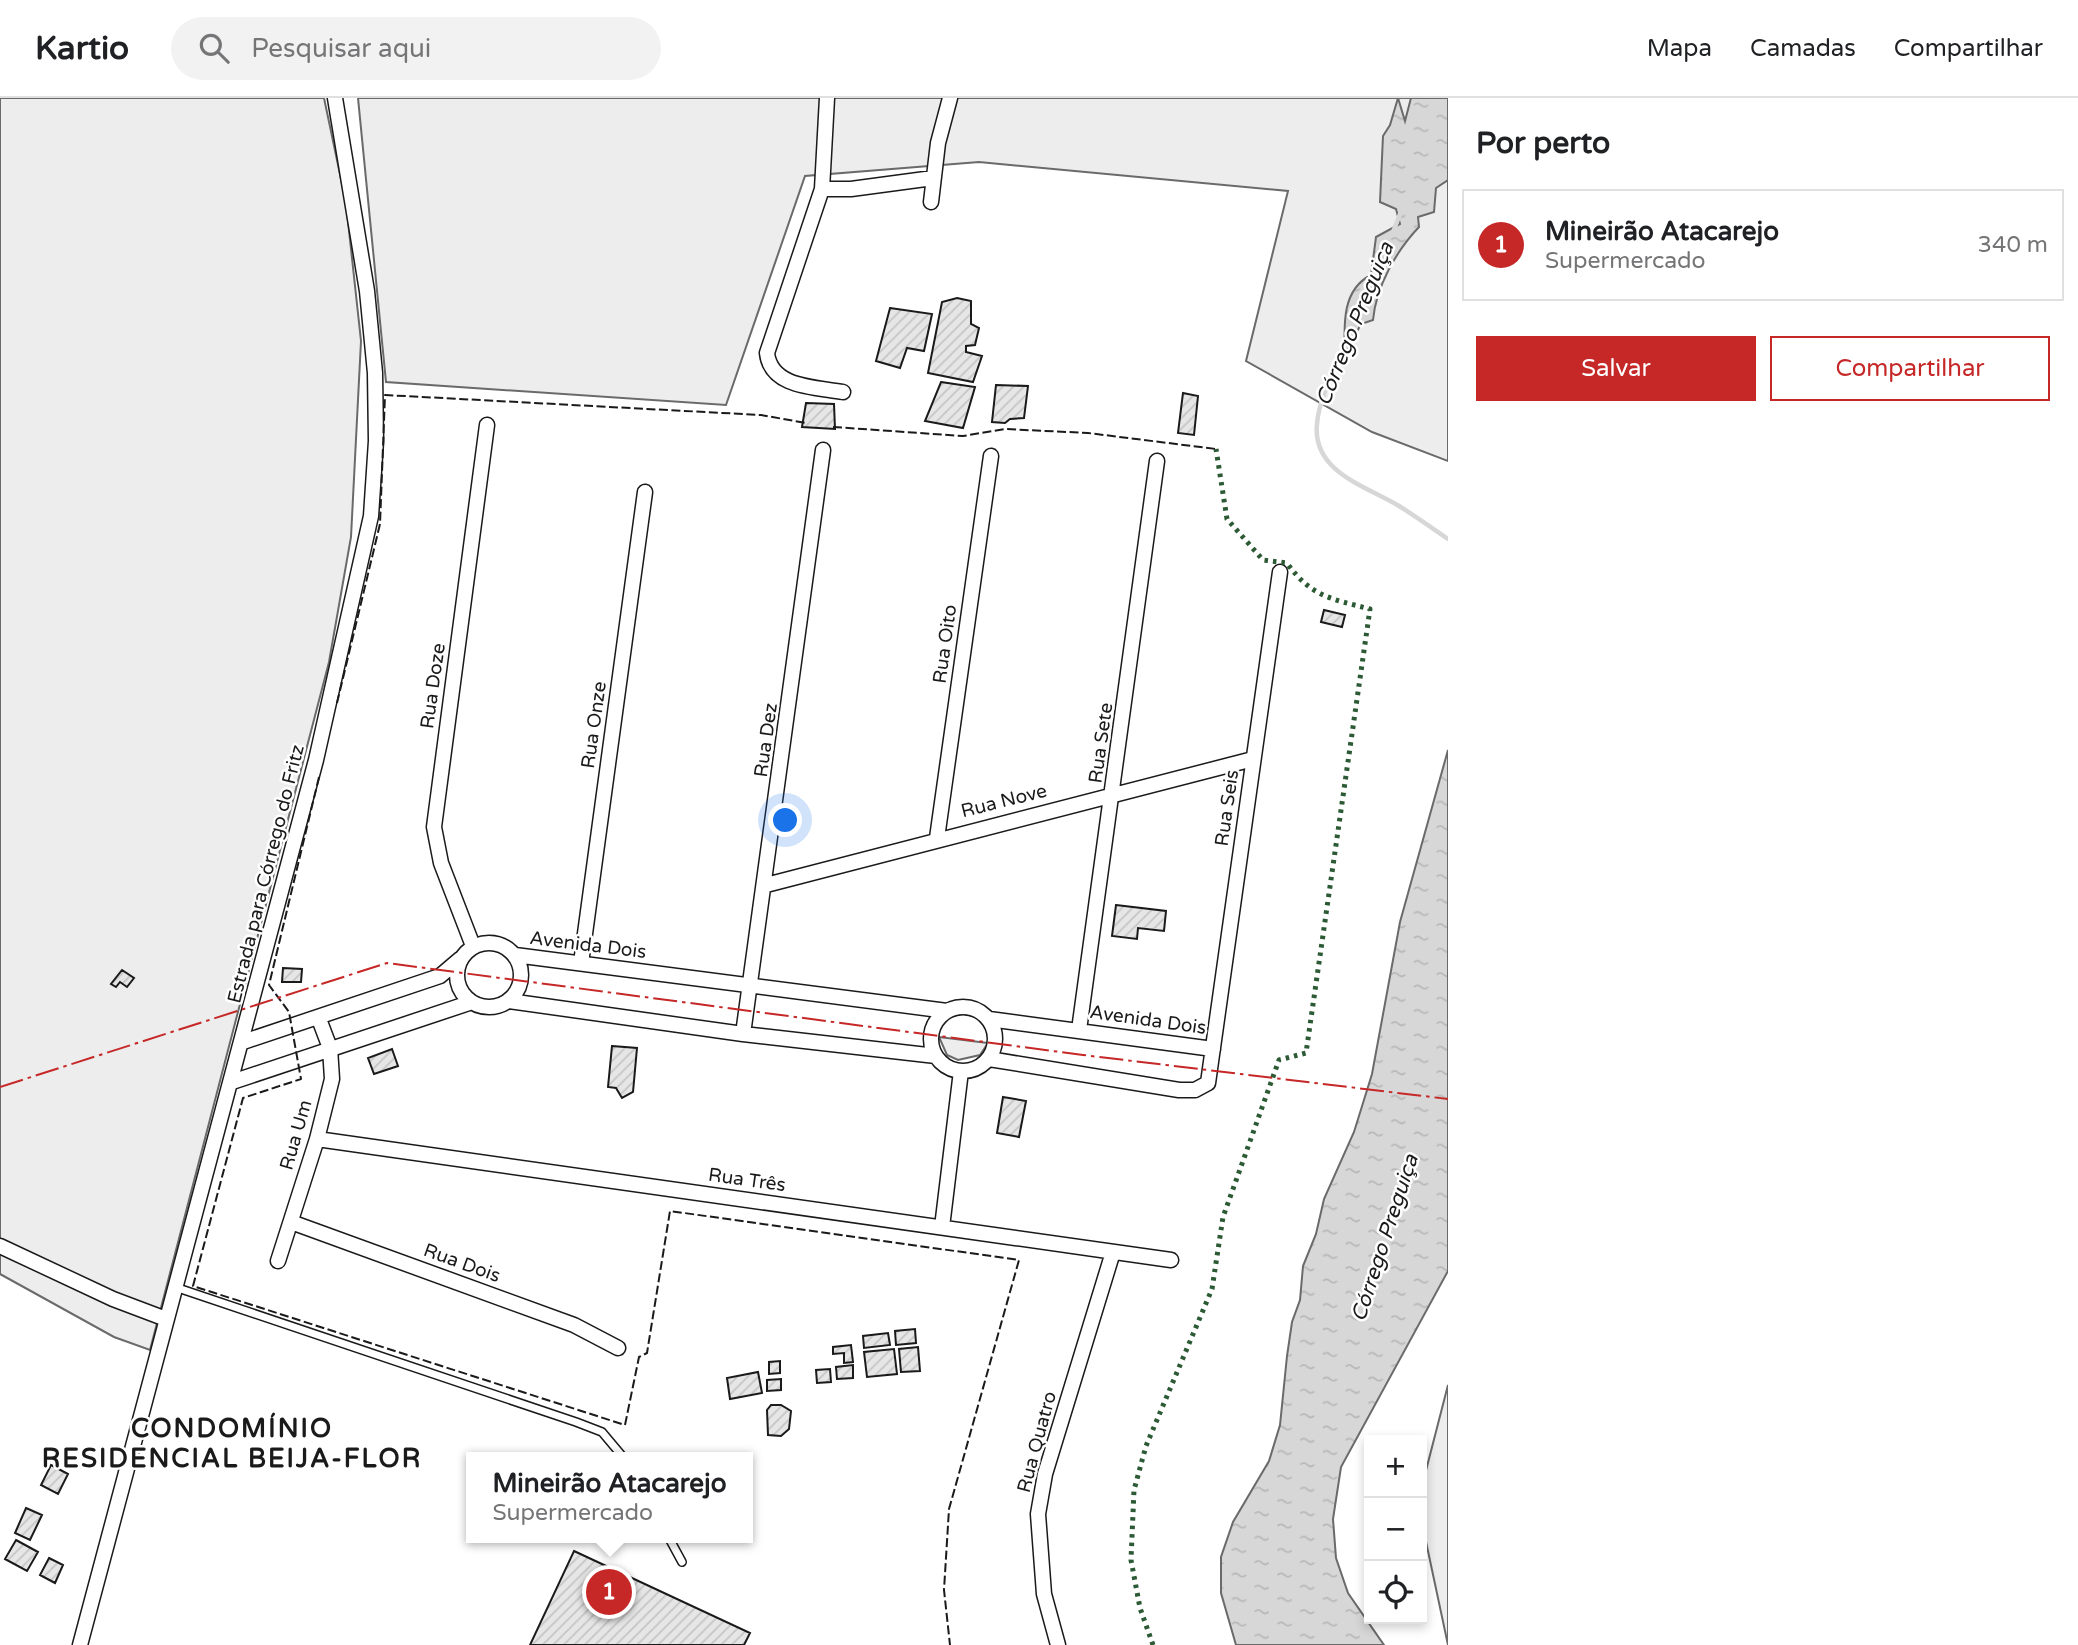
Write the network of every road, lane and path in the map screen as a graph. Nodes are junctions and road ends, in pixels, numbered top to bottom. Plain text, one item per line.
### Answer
1 (335, 98) edge
2 (827, 98) edge
3 (950, 98) edge
4 (933, 178) junction
5 (822, 189) junction
6 (931, 202) dead end
7 (843, 392) dead end
8 (487, 425) dead end
9 (824, 450) dead end
10 (991, 456) dead end
11 (1157, 461) dead end
12 (645, 492) dead end
13 (1280, 572) dead end
14 (1253, 759) junction
15 (1114, 793) junction
16 (937, 838) junction
17 (766, 885) junction
18 (473, 946) junction
19 (515, 955) junction
20 (460, 960) junction
21 (581, 962) junction
22 (751, 986) junction
23 (509, 1001) junction
24 (472, 1002) junction
25 (947, 1011) junction
26 (319, 1019) junction
27 (989, 1019) junction
28 (1079, 1030) junction
29 (743, 1034) junction
30 (243, 1042) junction
31 (330, 1048) junction
32 (1213, 1049) junction
33 (936, 1056) junction
34 (989, 1059) junction
35 (961, 1071) junction
36 (232, 1082) junction
37 (317, 1139) junction
38 (290, 1222) junction
39 (942, 1227) junction
40 (0, 1246) edge
41 (1113, 1252) junction
42 (1171, 1259) dead end
43 (278, 1261) dead end
44 (175, 1287) junction
45 (166, 1319) junction
46 (618, 1348) dead end
47 (619, 1452) edge
48 (671, 1543) edge
49 (682, 1562) dead end
50 (80, 1645) edge
51 (1058, 1645) edge

1 - 30 street, Estrada para Córrego do Fritz
2 - 5 street
3 - 4 street
4 - 5 street
4 - 6 street
5 - 7 street
8 - 18 street, Rua Doze
9 - 17 street, Rua Dez
10 - 16 street, Rua Oito
11 - 15 street, Rua Sete
12 - 21 street, Rua Onze
13 - 14 street, Rua Seis
14 - 15 street, Rua Nove
14 - 32 street, Rua Seis
15 - 16 street, Rua Nove
15 - 28 street, Rua Sete
16 - 17 street, Rua Nove
17 - 22 street, Rua Dez
18 - 19 street, Avenida Dois
18 - 20 street
19 - 21 street, Avenida Dois
19 - 23 street, Avenida Dois
20 - 24 street
20 - 26 street
21 - 22 street, Avenida Dois
22 - 25 street, Avenida Dois
22 - 29 street, Rua Dez
23 - 24 street
23 - 29 street
24 - 31 street
25 - 27 street, Avenida Dois
25 - 33 street
26 - 30 street
26 - 31 street, Rua Um
27 - 28 street, Avenida Dois
27 - 34 street
28 - 32 street, Avenida Dois
29 - 33 street
30 - 36 street, Estrada para Córrego do Fritz
31 - 36 street
31 - 37 street, Rua Um
32 - 34 street, Avenida Dois
33 - 35 street
34 - 35 street
35 - 39 street
36 - 44 street, Estrada para Córrego do Fritz
37 - 38 street, Rua Um
37 - 39 street, Rua Três
38 - 43 street, Rua Um
38 - 46 street, Rua Dois
39 - 41 street, Rua Três
40 - 45 street
41 - 42 street, Rua Três
41 - 51 street, Rua Quatro
44 - 45 street, Estrada para Córrego do Fritz
44 - 47 lane
45 - 50 street, Estrada para Córrego do Fritz
48 - 49 lane

